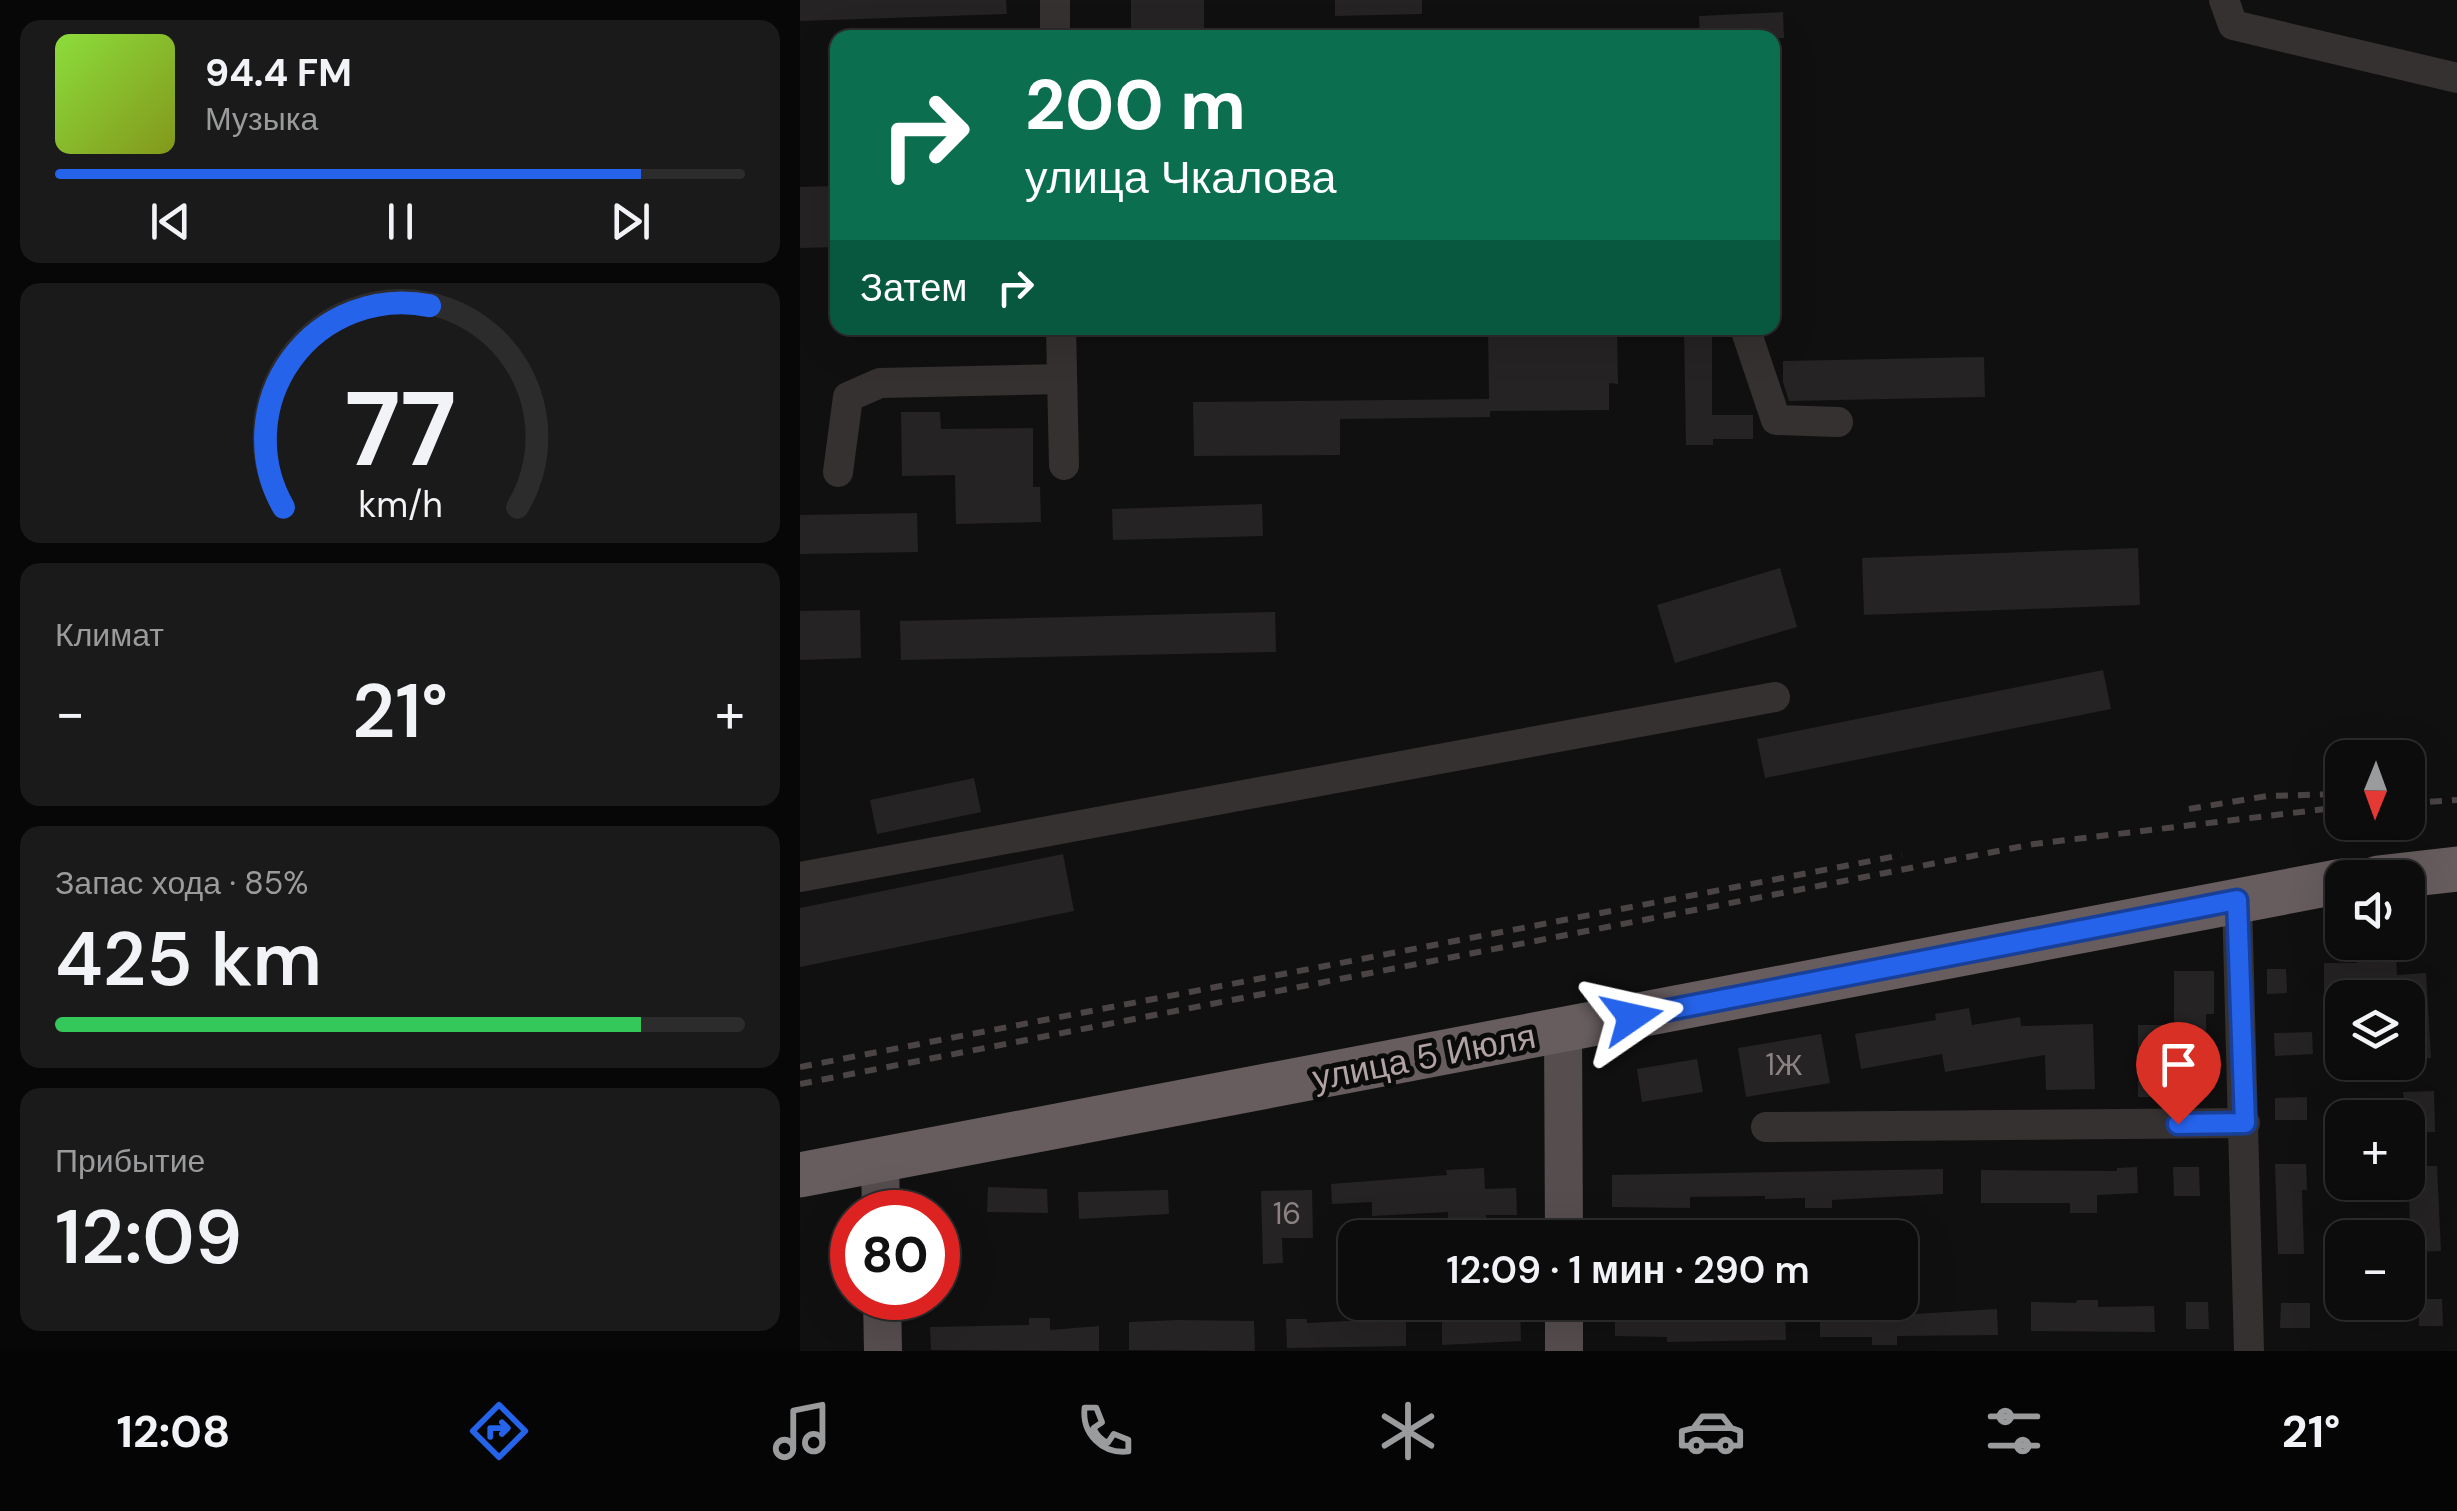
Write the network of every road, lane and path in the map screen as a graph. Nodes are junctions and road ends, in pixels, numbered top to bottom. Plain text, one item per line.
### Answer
1 (1055, 0) edge
2 (2224, 0) edge
3 (1056, 30) edge
4 (2457, 78) edge
5 (1062, 335) edge
6 (1747, 335) edge
7 (1062, 379) junction
8 (1838, 422) dead end
9 (1064, 465) dead end
10 (838, 472) dead end
11 (1775, 698) dead end
12 (2457, 869) edge
13 (2425, 873) edge
14 (800, 877) edge
15 (2325, 885) edge
16 (2237, 900) junction
17 (1563, 1030) junction
18 (2245, 1123) junction
19 (1766, 1126) dead end
20 (880, 1161) junction
21 (800, 1174) edge
22 (880, 1190) edge
23 (1564, 1220) edge
24 (882, 1320) edge
25 (1564, 1320) edge
26 (883, 1351) edge
27 (1564, 1351) edge
28 (2249, 1351) edge

1 - 3 street
2 - 4 street
5 - 7 street
6 - 8 street
7 - 9 street
7 - 10 street
11 - 14 street
12 - 13 highway
15 - 16 highway, улица 5 Июля
16 - 17 highway, улица 5 Июля
16 - 18 street
17 - 20 highway, улица 5 Июля
17 - 23 main road
18 - 19 street
18 - 28 street
20 - 21 highway, улица 5 Июля
20 - 22 main road
24 - 26 main road
25 - 27 main road

